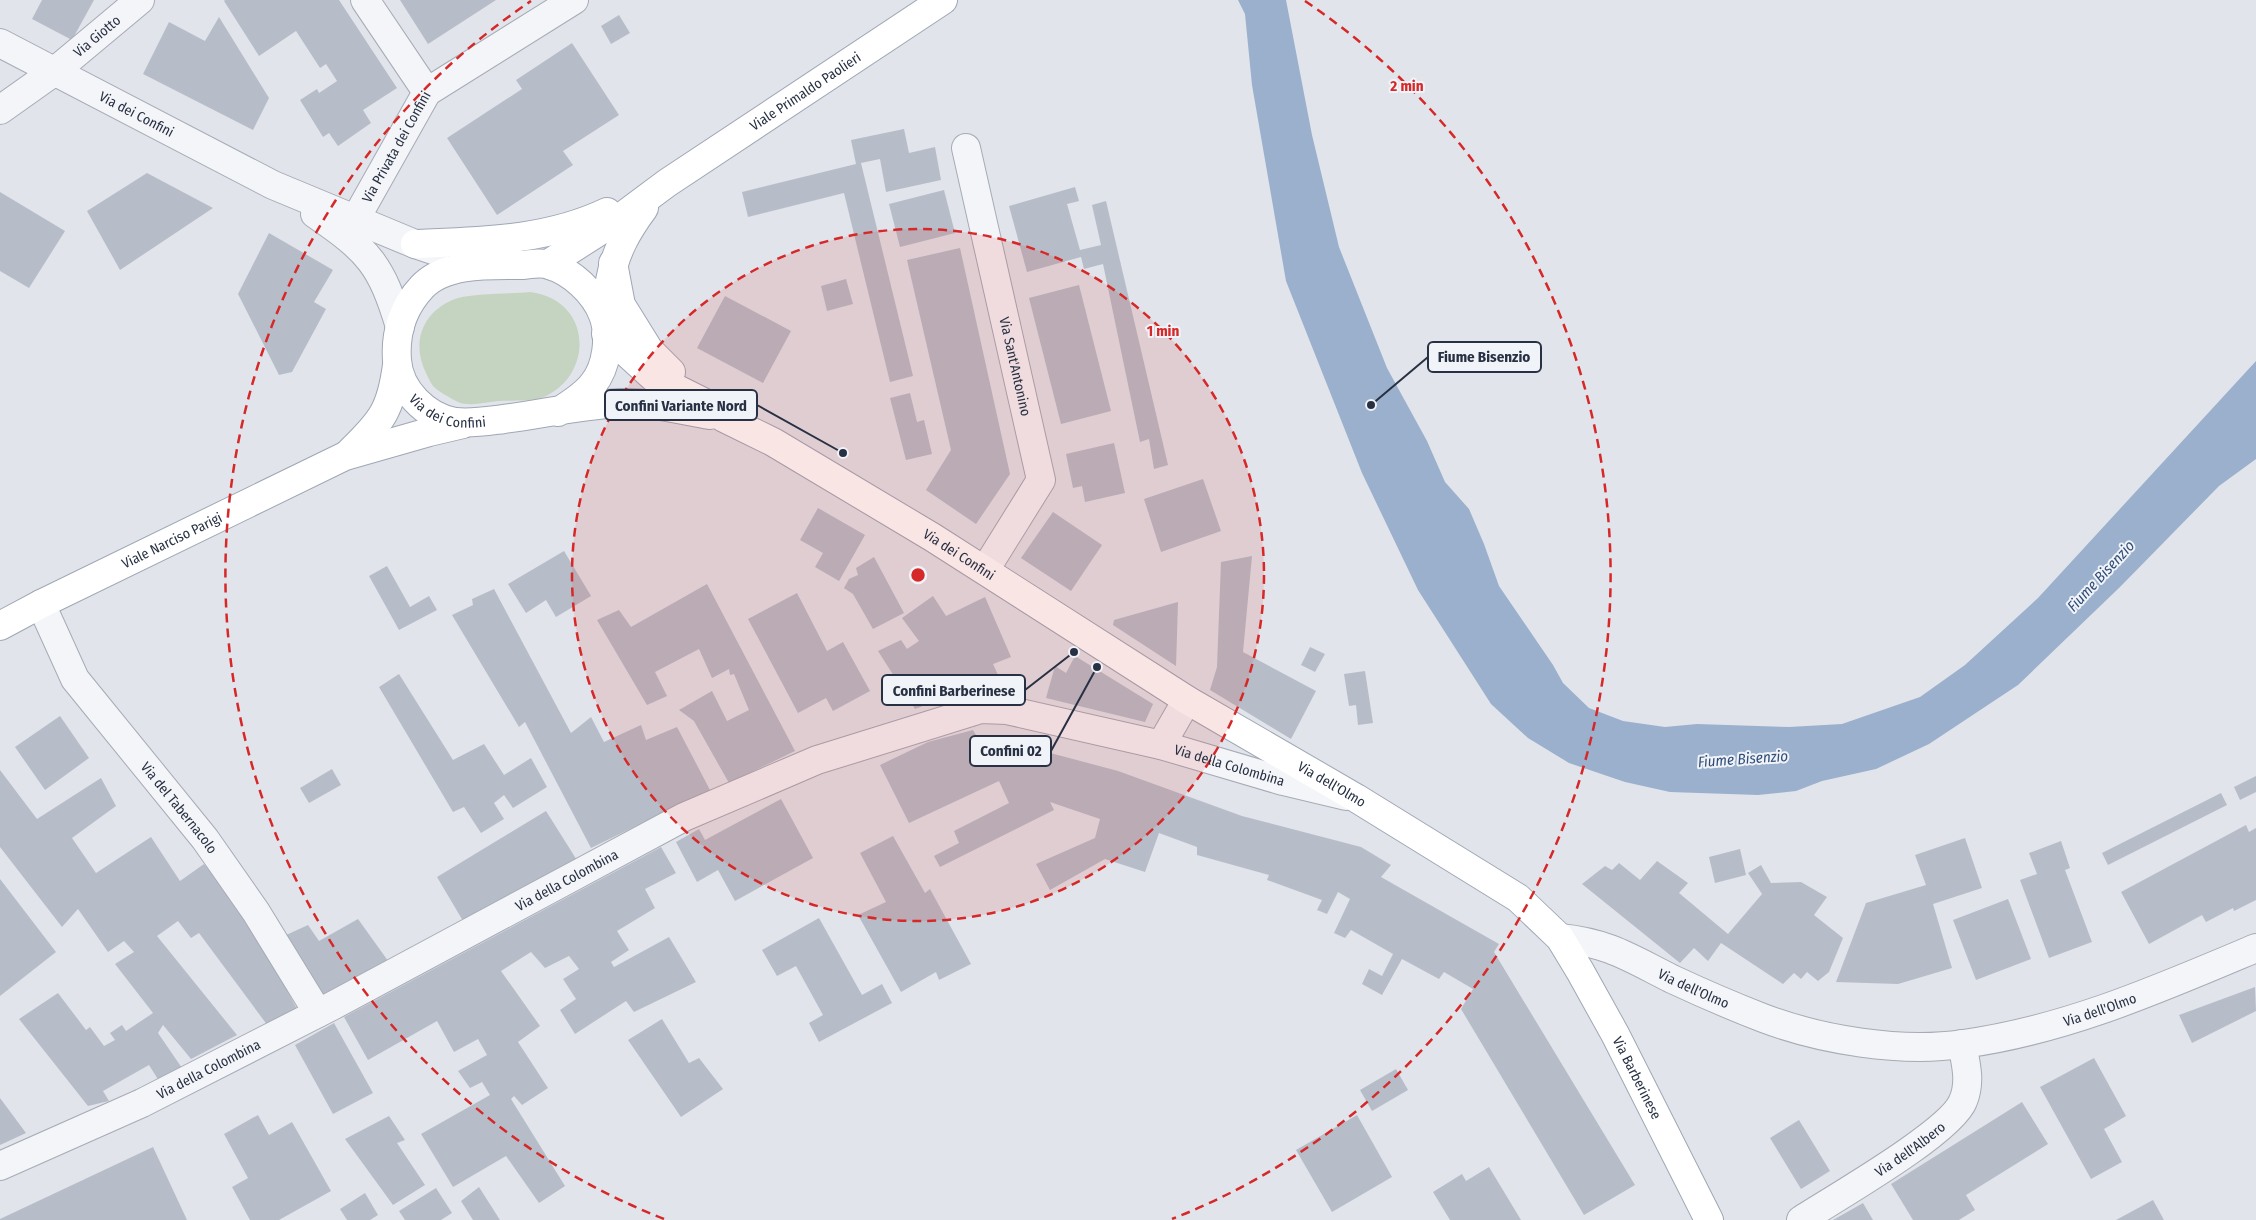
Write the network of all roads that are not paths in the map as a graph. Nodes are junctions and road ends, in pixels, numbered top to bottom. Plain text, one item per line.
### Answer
1 (140, 0) edge
2 (365, 0) edge
3 (574, 0) edge
4 (943, 0) edge
5 (0, 43) edge
6 (55, 72) junction
7 (427, 92) junction
8 (0, 110) edge
9 (966, 148) dead end
10 (667, 183) junction
11 (273, 185) junction
12 (355, 220) junction
13 (414, 244) junction
14 (613, 263) junction
15 (548, 264) junction
16 (483, 266) junction
17 (605, 325) junction
18 (400, 327) junction
19 (397, 365) junction
20 (714, 410) junction
21 (558, 412) junction
22 (470, 423) junction
23 (345, 456) junction
24 (985, 570) junction
25 (41, 604) junction
26 (0, 626) edge
27 (1187, 700) junction
28 (1161, 745) junction
29 (1356, 798) junction
30 (1560, 938) junction
31 (2256, 948) edge
32 (318, 1013) junction
33 (1962, 1044) junction
34 (0, 1166) edge
35 (1709, 1220) edge
36 (1801, 1220) edge

1 - 6 street, Via Giotto
2 - 7 street, Via Privata dei Confini
3 - 7 street
4 - 10 main road, Viale Primaldo Paolieri
5 - 6 street, Via dei Confini
6 - 8 street, Via Giotto
6 - 11 street, Via dei Confini
7 - 12 street, Via Privata dei Confini
9 - 24 street, Via Sant'Antonino
10 - 13 main road
10 - 14 main road, Viale Primaldo Paolieri
10 - 15 main road, Viale Primaldo Paolieri
11 - 12 street, Via dei Confini
11 - 18 street, Via dei Confini
12 - 13 street, Via dei Confini
13 - 16 street, Via dei Confini
14 - 17 main road, Viale Primaldo Paolieri
14 - 20 main road
15 - 16 main road, Via dei Confini
15 - 17 main road, Via dei Confini
16 - 18 main road, Via dei Confini
17 - 20 main road, Via dei Confini
17 - 21 main road, Via dei Confini
18 - 19 main road, Via dei Confini
19 - 22 main road, Via dei Confini
19 - 23 main road, Viale Narciso Parigi
20 - 21 main road, Via dei Confini
20 - 24 main road, Via dei Confini
21 - 22 main road, Via dei Confini
22 - 23 main road, Viale Narciso Parigi
23 - 25 main road, Viale Narciso Parigi
24 - 27 main road, Via dei Confini
25 - 26 main road, Viale Narciso Parigi
25 - 32 street, Via del Tabernacolo
27 - 28 street, Via della Colombina
27 - 29 main road, Via dell'Olmo
28 - 29 street, Via della Colombina
28 - 32 street, Via della Colombina
29 - 30 main road, Via dell'Olmo
30 - 33 street, Via dell'Olmo
30 - 35 main road, Via Barberinese
31 - 33 street, Via dell'Olmo
32 - 34 street, Via della Colombina
33 - 36 street, Via dell'Albero

